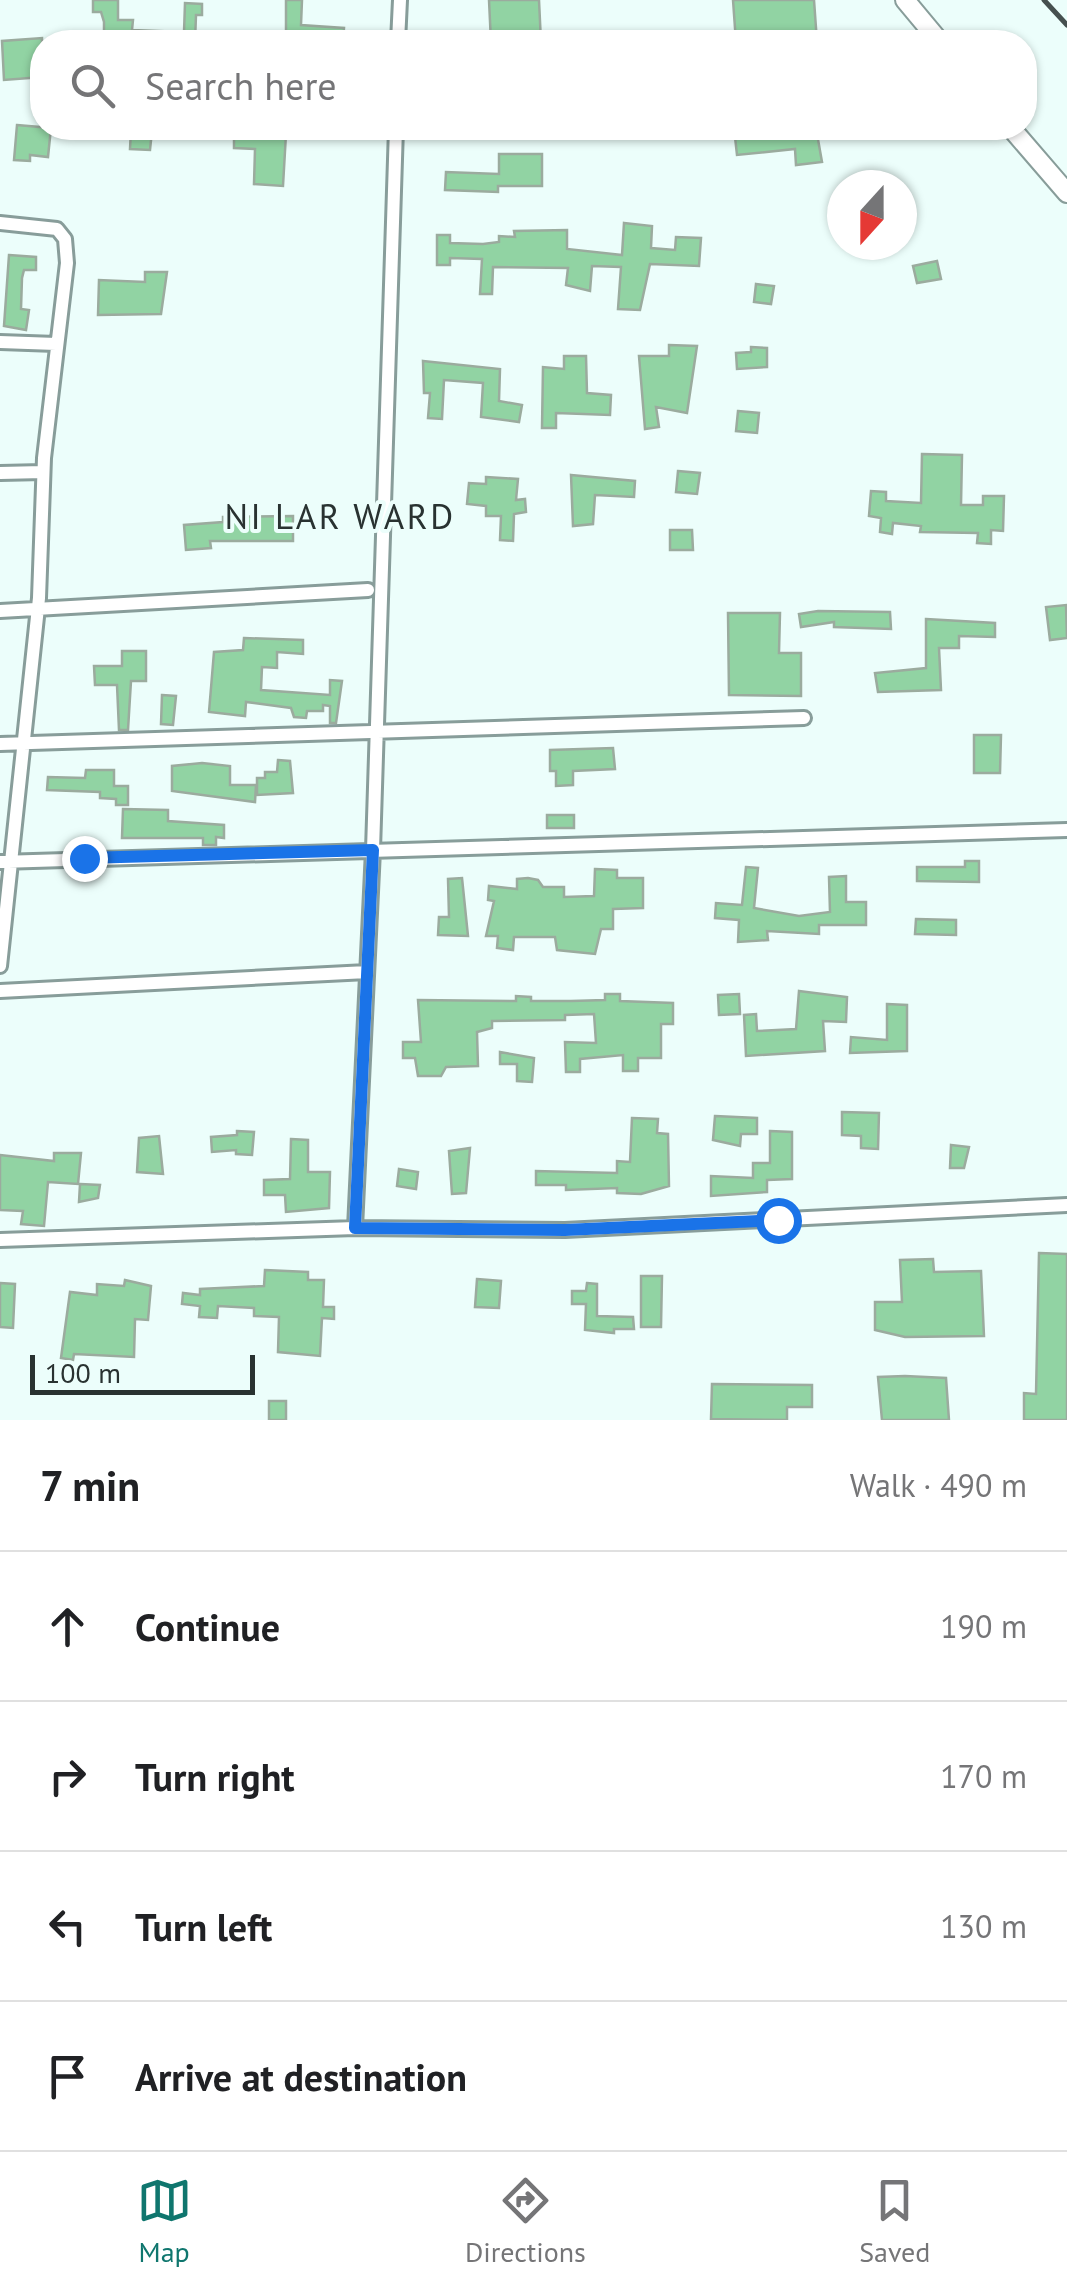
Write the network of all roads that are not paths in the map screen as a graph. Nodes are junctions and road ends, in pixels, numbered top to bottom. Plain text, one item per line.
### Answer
1 (400, 0) edge
2 (905, 0) edge
3 (399, 30) edge
4 (930, 30) edge
5 (396, 140) edge
6 (1022, 140) edge
7 (1067, 194) edge
8 (0, 223) edge
9 (0, 342) edge
10 (56, 344) junction
11 (43, 472) junction
12 (0, 473) edge
13 (368, 590) dead end
14 (37, 610) junction
15 (0, 611) edge
16 (804, 718) dead end
17 (376, 732) junction
18 (0, 744) edge
19 (23, 744) junction
20 (1067, 830) edge
21 (373, 850) junction
22 (5, 862) edge
23 (0, 966) edge
24 (367, 972) junction
25 (0, 991) edge
26 (1067, 1205) edge
27 (355, 1228) junction
28 (0, 1240) edge

1 - 3 street
2 - 4 street
5 - 17 street
6 - 7 street
8 - 10 street
9 - 10 street
10 - 11 street
11 - 12 street
11 - 14 street
13 - 14 street
14 - 15 street
14 - 19 street
16 - 17 street
17 - 19 street
17 - 21 street
18 - 19 street
19 - 22 street
20 - 21 street
21 - 22 street
21 - 24 street
22 - 23 street
24 - 25 street
24 - 27 street
26 - 27 street
27 - 28 street

